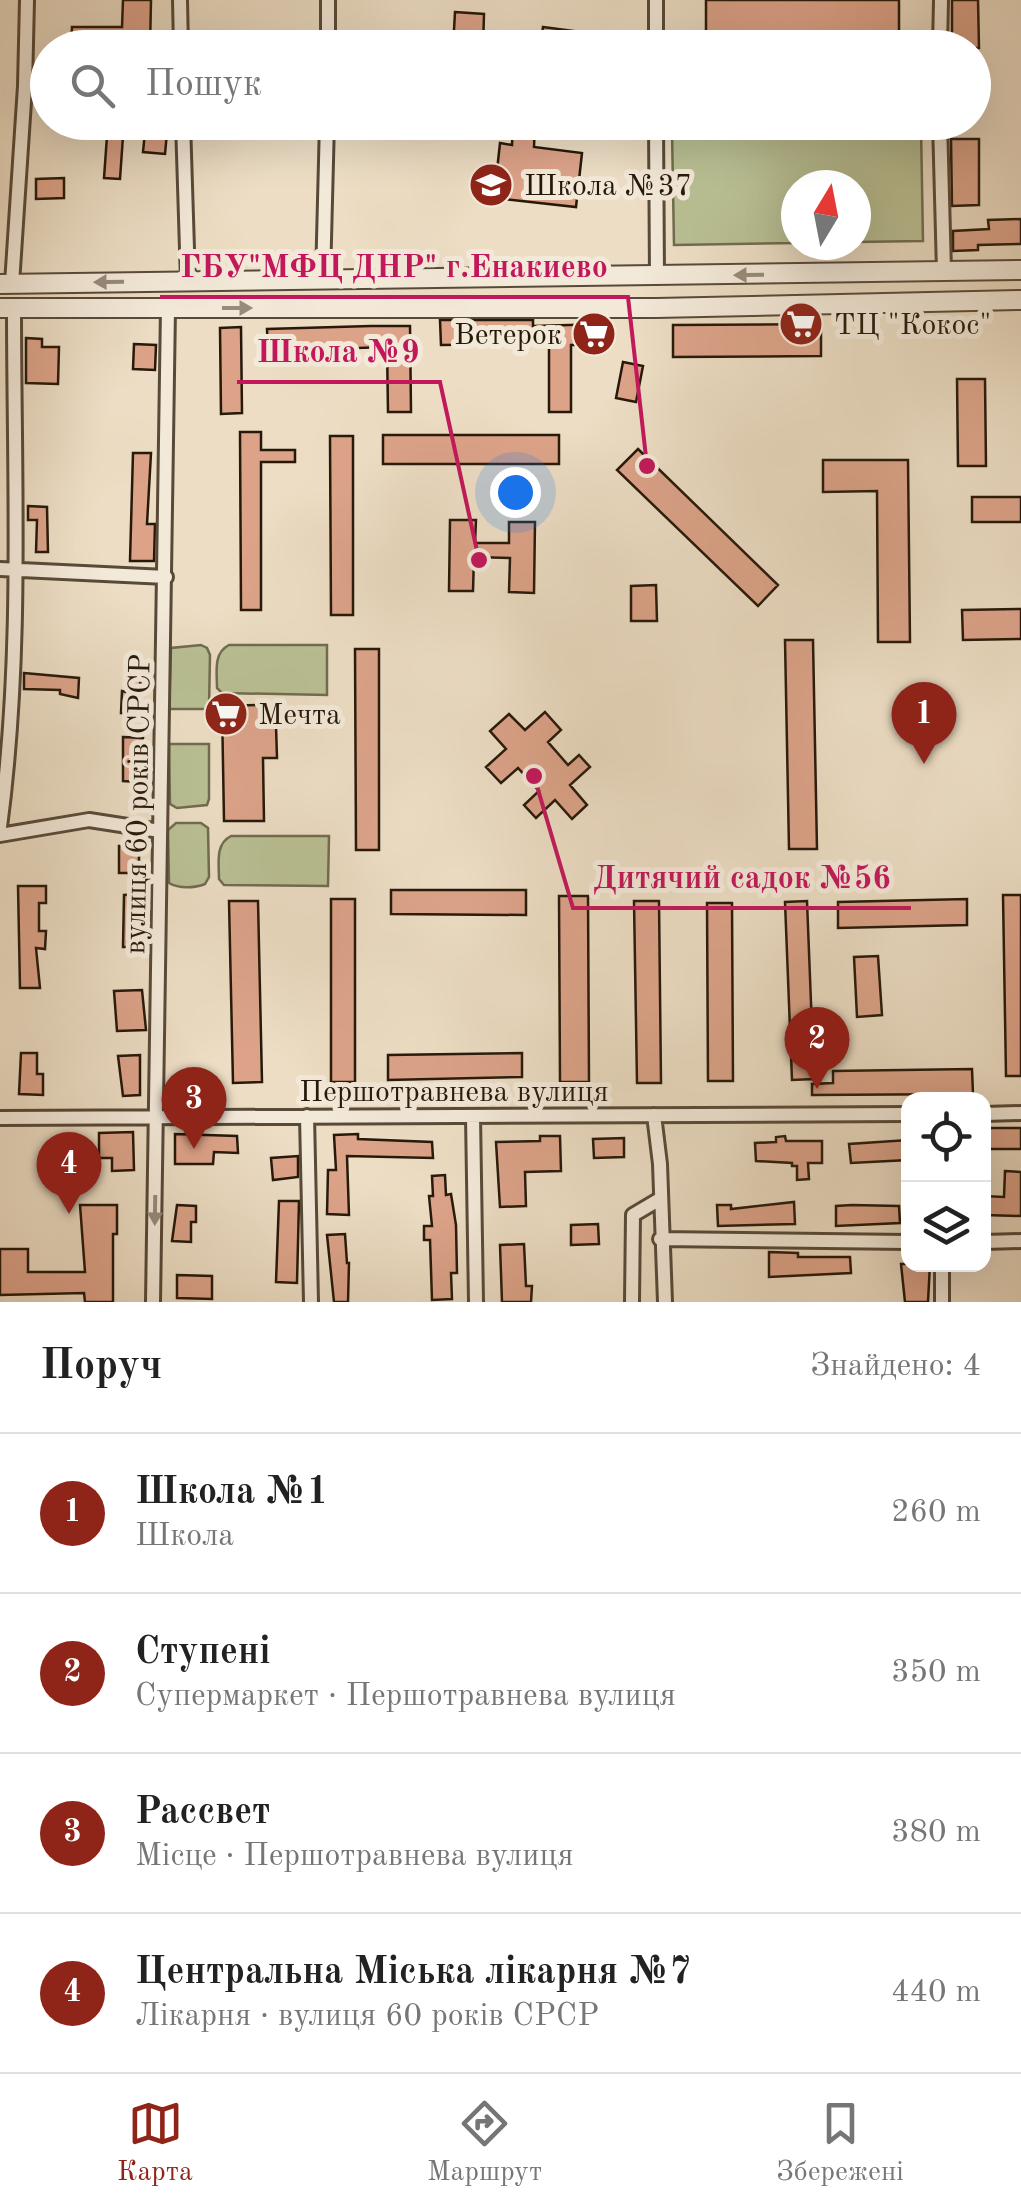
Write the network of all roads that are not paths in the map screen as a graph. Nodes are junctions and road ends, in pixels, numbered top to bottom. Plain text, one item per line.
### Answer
1 (26, 0) edge
2 (180, 0) edge
3 (328, 0) edge
4 (656, 0) edge
5 (940, 0) edge
6 (181, 30) edge
7 (328, 30) edge
8 (656, 30) edge
9 (940, 30) edge
10 (183, 140) edge
11 (327, 140) edge
12 (656, 140) edge
13 (940, 140) edge
14 (1021, 270) edge
15 (944, 272) junction
16 (657, 277) junction
17 (323, 279) junction
18 (302, 280) junction
19 (179, 281) junction
20 (6, 284) edge
21 (1021, 300) edge
22 (7, 308) edge
23 (168, 308) junction
24 (304, 308) junction
25 (656, 308) junction
26 (7, 569) edge
27 (166, 577) junction
28 (0, 826) edge
29 (160, 831) junction
30 (0, 835) edge
31 (901, 1114) edge
32 (991, 1114) edge
33 (1021, 1114) edge
34 (308, 1116) junction
35 (473, 1116) junction
36 (654, 1116) junction
37 (156, 1117) junction
38 (0, 1118) edge
39 (660, 1200) junction
40 (661, 1239) junction
41 (901, 1242) edge
42 (991, 1242) edge
43 (1021, 1242) edge
44 (942, 1272) edge
45 (153, 1302) edge
46 (312, 1302) edge
47 (476, 1302) edge
48 (632, 1302) edge
49 (665, 1302) edge
50 (942, 1302) edge

1 - 20 street
2 - 6 street
3 - 7 street
4 - 8 street
5 - 9 street
10 - 19 street
11 - 17 street
12 - 16 street
13 - 15 street
14 - 15 street
15 -> 16 street
16 - 17 street
16 - 25 street
17 - 18 street
18 - 19 street
18 - 24 street
19 -> 20 street
19 - 23 street
20 - 22 street
21 - 25 street
22 - 23 street
22 - 26 street
23 -> 24 street
23 - 27 street, вулиця 60 років СРСР
24 - 25 street
26 - 27 street
26 - 28 street
27 - 29 street, вулиця 60 років СРСР
29 - 30 street
29 - 37 street, вулиця 60 років СРСР
31 - 36 street, Першотравнева вулиця
32 - 33 street
34 - 35 street, Першотравнева вулиця
34 - 37 street, Першотравнева вулиця
34 - 46 street
35 - 36 street, Першотравнева вулиця
35 - 47 street
36 - 39 street
37 - 38 street, Першотравнева вулиця
37 -> 45 street, вулиця 60 років СРСР
39 - 40 street
39 - 48 street
40 - 41 street
40 - 49 street
42 - 43 street
44 - 50 street

